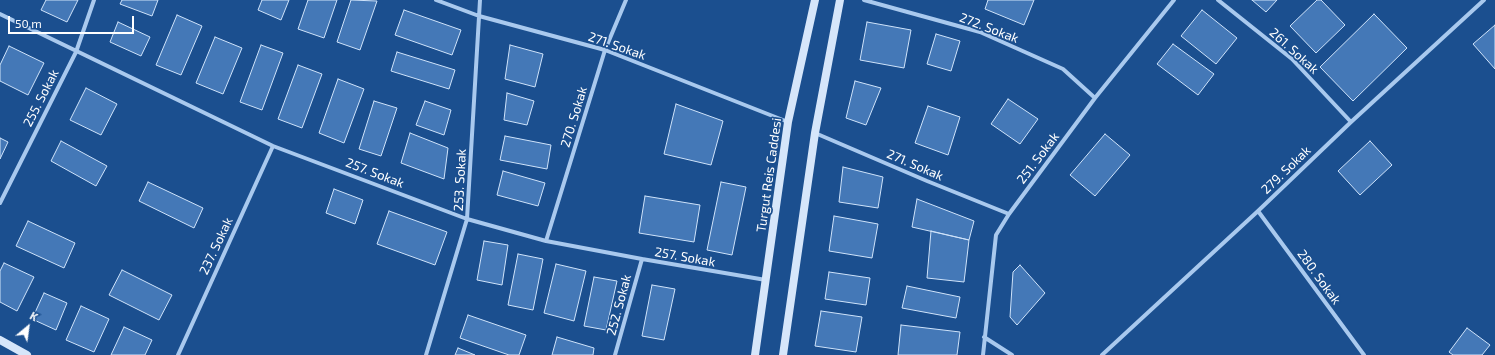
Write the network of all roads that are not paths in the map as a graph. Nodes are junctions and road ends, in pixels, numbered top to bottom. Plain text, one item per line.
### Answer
1 (94, 0) edge
2 (436, 0) edge
3 (480, 0) edge
4 (626, 0) edge
5 (815, 0) edge
6 (840, 0) edge
7 (864, 0) edge
8 (1174, 0) edge
9 (1218, 0) edge
10 (1484, 0) edge
11 (0, 14) edge
12 (479, 16) junction
13 (605, 50) junction
14 (76, 52) junction
15 (1095, 98) junction
16 (788, 122) junction
17 (1351, 122) junction
18 (814, 133) junction
19 (273, 146) junction
20 (0, 200) edge
21 (1258, 211) junction
22 (1009, 214) junction
23 (467, 219) junction
24 (546, 241) junction
25 (642, 259) junction
26 (766, 280) junction
27 (984, 337) junction
28 (0, 340) edge
29 (27, 355) edge
30 (178, 355) edge
31 (426, 355) edge
32 (615, 355) edge
33 (755, 355) edge
34 (783, 355) edge
35 (983, 355) edge
36 (1012, 355) edge
37 (1102, 355) edge
38 (1364, 355) edge

1 - 14 street, 255. Sokak
2 - 12 street, 271. Sokak
3 - 12 street, 253. Sokak
4 - 13 street, 270. Sokak
5 - 16 main road, Turgut Reis Caddesi
6 - 18 main road
7 - 15 street, 272. Sokak
8 - 15 street, 251. Sokak
9 - 17 street, 261. Sokak
10 - 17 street, 279. Sokak
11 - 14 street, 257. Sokak
12 - 13 street, 271. Sokak
12 - 23 street, 253. Sokak
13 - 16 street, 271. Sokak
13 - 24 street, 270. Sokak
14 - 19 street, 257. Sokak
14 - 20 street, 255. Sokak
15 - 22 street, 251. Sokak
16 - 26 main road, Turgut Reis Caddesi
17 - 21 street, 279. Sokak
18 - 22 street, 271. Sokak
18 - 34 main road
19 - 23 street, 257. Sokak
19 - 30 street, 237. Sokak
21 - 37 street, 279. Sokak
21 - 38 street, 280. Sokak
22 - 27 street, 251. Sokak
23 - 24 street, 257. Sokak
23 - 31 street, 253. Sokak
24 - 25 street, 257. Sokak
25 - 26 street, 257. Sokak
25 - 32 street, 252. Sokak
26 - 33 main road, Turgut Reis Caddesi
27 - 35 street, 251. Sokak
27 - 36 street
28 - 29 main road

